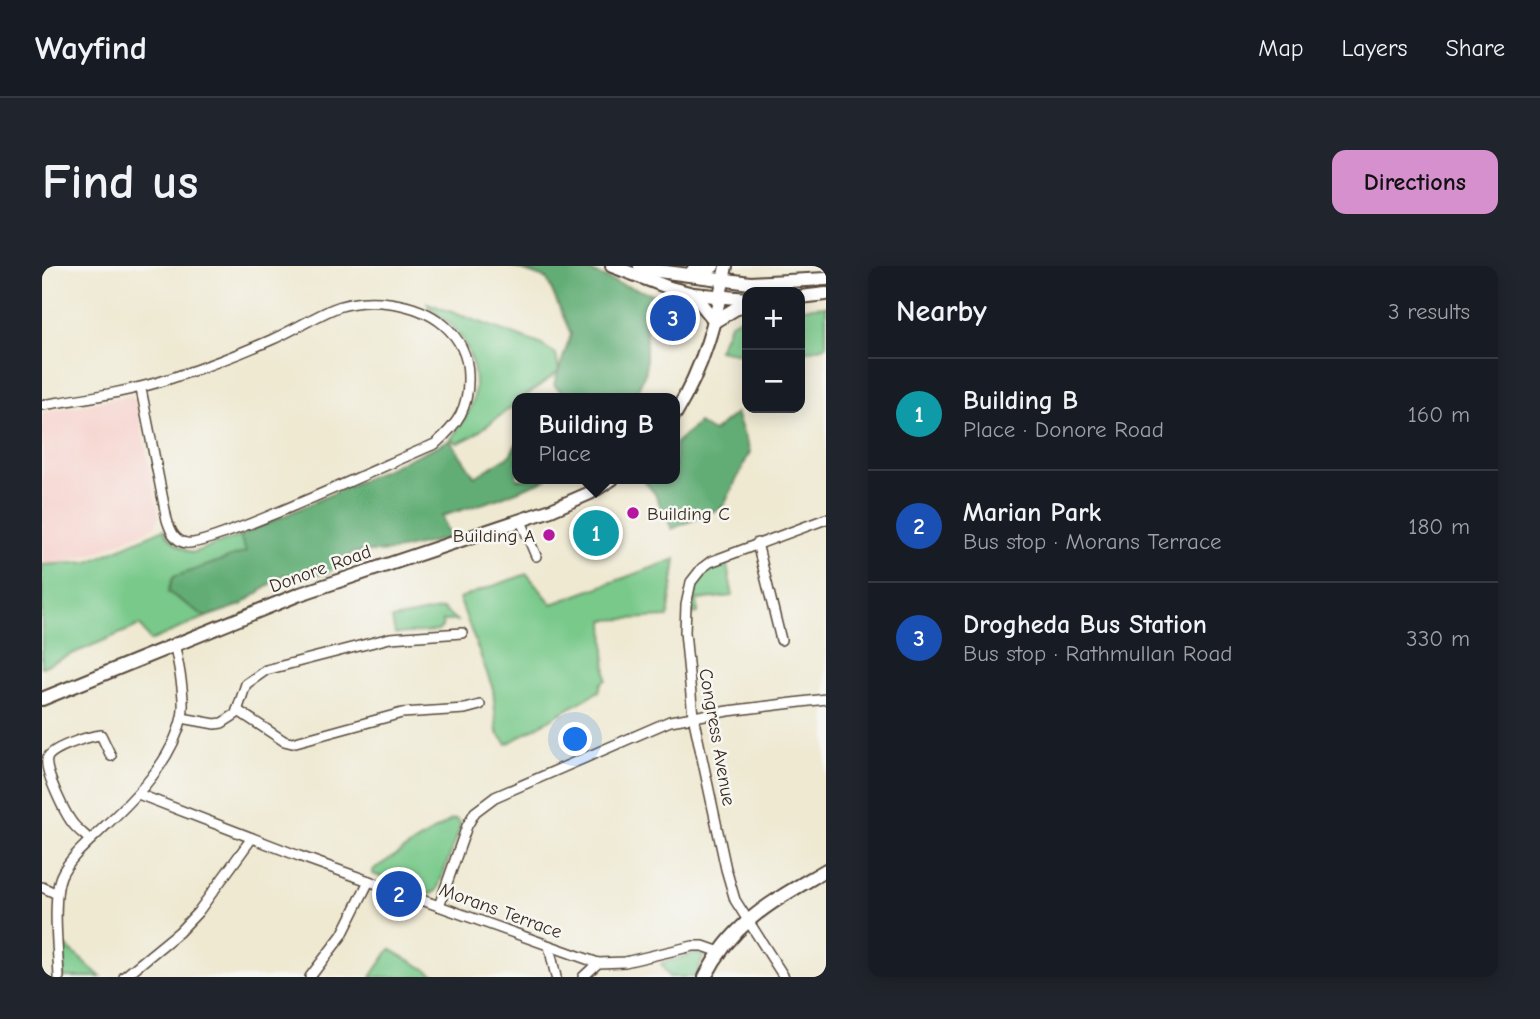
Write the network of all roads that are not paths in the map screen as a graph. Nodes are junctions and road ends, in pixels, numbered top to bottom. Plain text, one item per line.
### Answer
1 (612, 266) edge
2 (713, 266) edge
3 (726, 266) edge
4 (645, 268) edge
5 (826, 279) edge
6 (723, 280) junction
7 (693, 294) junction
8 (826, 294) edge
9 (805, 296) edge
10 (720, 297) junction
11 (742, 299) edge
12 (742, 307) edge
13 (715, 321) junction
14 (141, 388) junction
15 (42, 405) edge
16 (680, 405) edge
17 (602, 484) edge
18 (826, 519) edge
19 (521, 521) junction
20 (757, 543) junction
21 (536, 556) dead end
22 (462, 633) dead end
23 (781, 640) dead end
24 (174, 643) junction
25 (42, 699) edge
26 (826, 699) edge
27 (480, 705) dead end
28 (237, 710) junction
29 (693, 716) junction
30 (182, 718) junction
31 (111, 756) dead end
32 (138, 794) junction
33 (252, 838) junction
34 (90, 840) junction
35 (826, 870) edge
36 (369, 881) junction
37 (42, 887) edge
38 (57, 894) junction
39 (439, 906) junction
40 (747, 919) junction
41 (550, 946) junction
42 (720, 952) junction
43 (598, 963) junction
44 (59, 977) edge
45 (124, 977) edge
46 (310, 977) edge
47 (556, 977) edge
48 (583, 977) edge
49 (705, 977) edge
50 (784, 977) edge

1 - 7 street
2 - 4 street
3 - 6 street
4 - 6 street
5 - 6 street
6 - 10 street
7 - 10 street
7 - 13 street
8 - 9 street
10 - 11 street
10 - 13 street
12 - 13 street
13 - 16 street
14 - 14 street
14 - 15 street
17 - 19 street, Donore Road
18 - 20 street, Congress Avenue
19 - 21 street
19 - 24 street, Donore Road
20 - 23 street
20 - 29 street, Congress Avenue
22 - 28 street
24 - 25 street, Donore Road
24 - 30 street
26 - 29 street
27 - 28 street
28 - 30 street
29 - 39 street
29 - 40 street, Congress Avenue
30 - 32 street
31 - 34 street
32 - 33 street, Morans Terrace
32 - 34 street
33 - 36 street, Morans Terrace
33 - 45 street
34 - 38 street
35 - 40 street
36 - 39 street, Morans Terrace
36 - 46 street
37 - 38 street
38 - 44 street
39 - 41 street, Morans Terrace
40 - 42 street
40 - 50 street, Congress Avenue
41 - 43 street, Morans Terrace
41 - 47 street
42 - 43 street, Morans Terrace
42 - 49 street
43 - 48 street

